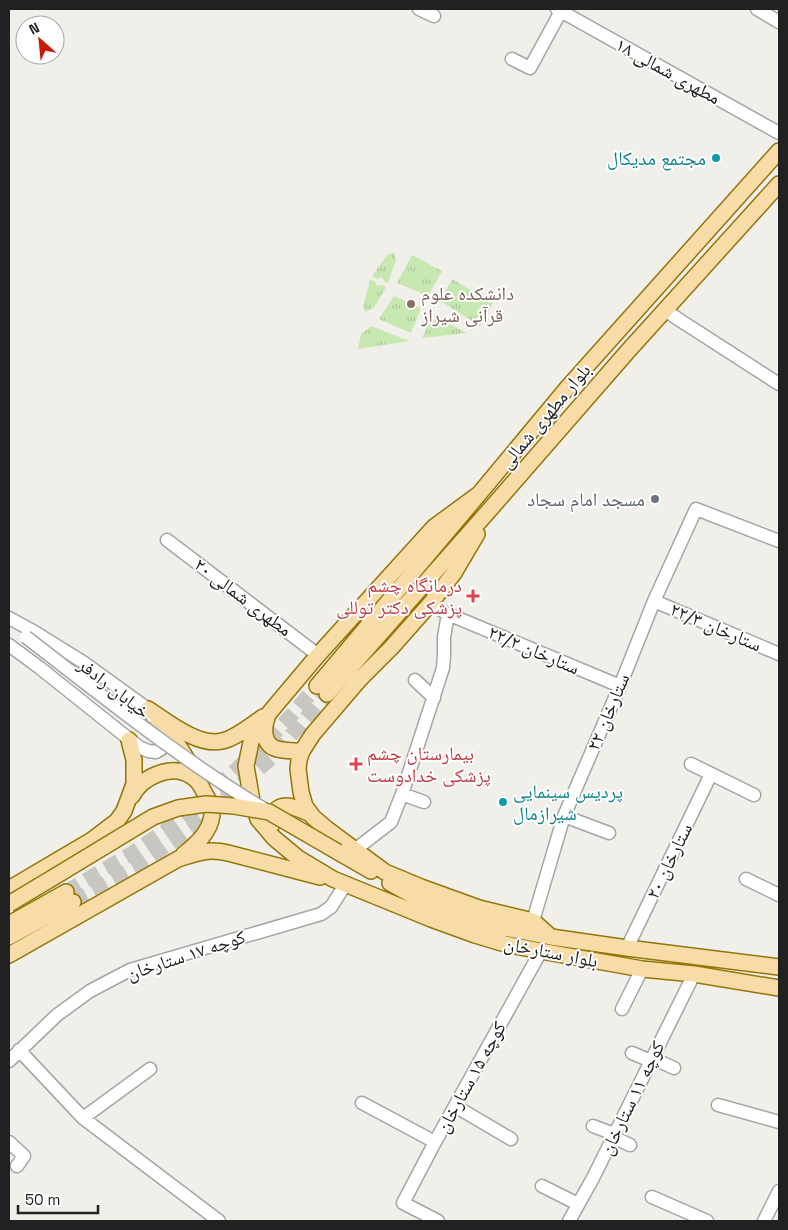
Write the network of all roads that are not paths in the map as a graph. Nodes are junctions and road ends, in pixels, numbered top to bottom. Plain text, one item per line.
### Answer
1 (419, 9) edge
2 (757, 9) edge
3 (559, 10) edge
4 (434, 16) dead end
5 (779, 22) edge
6 (512, 59) dead end
7 (779, 133) edge
8 (779, 152) edge
9 (779, 184) edge
10 (665, 310) junction
11 (779, 384) edge
12 (480, 494) junction
13 (493, 506) junction
14 (167, 540) dead end
15 (779, 541) edge
16 (654, 601) junction
17 (430, 604) junction
18 (448, 614) junction
19 (9, 618) edge
20 (9, 626) edge
21 (9, 644) edge
22 (779, 654) edge
23 (318, 655) junction
24 (415, 680) dead end
25 (620, 686) junction
26 (434, 698) junction
27 (148, 709) junction
28 (270, 712) junction
29 (129, 740) junction
30 (302, 751) junction
31 (692, 764) dead end
32 (712, 774) junction
33 (200, 784) junction
34 (402, 794) junction
35 (754, 795) dead end
36 (424, 802) dead end
37 (124, 811) junction
38 (269, 812) junction
39 (311, 814) junction
40 (564, 816) junction
41 (608, 833) dead end
42 (279, 841) junction
43 (356, 850) junction
44 (178, 859) junction
45 (746, 879) dead end
46 (339, 882) junction
47 (9, 889) edge
48 (779, 895) edge
49 (9, 904) edge
50 (533, 921) junction
51 (9, 924) edge
52 (9, 937) edge
53 (551, 937) junction
54 (627, 948) junction
55 (541, 951) junction
56 (9, 955) edge
57 (778, 963) edge
58 (642, 969) junction
59 (694, 974) junction
60 (779, 988) edge
61 (622, 1009) dead end
62 (19, 1050) junction
63 (632, 1053) dead end
64 (651, 1060) junction
65 (9, 1061) edge
66 (674, 1068) dead end
67 (150, 1070) dead end
68 (362, 1103) dead end
69 (718, 1105) dead end
70 (455, 1106) junction
71 (83, 1118) junction
72 (779, 1122) edge
73 (593, 1126) dead end
74 (613, 1136) junction
75 (511, 1139) dead end
76 (9, 1142) edge
77 (435, 1142) junction
78 (630, 1146) dead end
79 (17, 1166) dead end
80 (542, 1186) dead end
81 (779, 1191) edge
82 (652, 1198) dead end
83 (578, 1204) junction
84 (219, 1221) edge
85 (438, 1221) edge
86 (569, 1221) edge
87 (707, 1221) edge
88 (764, 1221) edge

1 - 4 street
2 - 5 street
3 - 6 street
3 - 7 street, ۱۸ مطهری شمالی
8 - 12 main road, بلوار مطهرى شمالى
9 - 10 main road, بلوار مطهرى شمالى
10 - 11 street
10 - 13 main road, بلوار مطهرى شمالى
12 - 13 main road, بلوار مطهرى شمالى
12 - 23 main road
13 - 17 main road
14 - 23 street, ۲۰ مطهری شمالی
15 - 16 street, ۲۲ ستارخان
16 - 22 street, ۲۲/۳ ستارخان
16 - 25 street, ۲۲ ستارخان
17 - 18 street, ۲۲/۲ ستارخان
17 - 30 main road
18 - 25 street, ۲۲/۲ ستارخان
18 - 26 street
19 - 27 street, خیابان رادفر
20 - 38 street, bridge
21 - 29 street, خیابان رادفر
23 - 28 main road
24 - 26 street
25 - 40 street, ۲۲ ستارخان
26 - 34 street
27 - 28 main road
27 - 29 street, خیابان رادفر
27 - 33 main road
28 - 30 main road
28 - 42 main road
29 - 37 main road
30 - 39 main road
31 - 32 street
32 - 35 street
32 - 54 street, ۲۰ ستارخان
33 - 37 main road
33 - 44 main road
34 - 36 street
34 - 43 street
37 - 47 main road
38 - 49 main road, bridge
38 - 53 main road, بلوار ستارخان, bridge
39 - 42 main road
39 - 43 main road
40 - 41 street
40 - 50 street, ۲۲ ستارخان
42 - 46 main road
43 - 50 main road
44 - 46 main road
44 - 56 main road
45 - 48 street
46 - 55 main road, بلوار ستارخان
46 - 62 street, کوچه ۱۷ ستارخان
50 - 53 main road
51 - 52 main road
53 - 54 main road, بلوار ستارخان
54 - 57 main road, بلوار ستارخان
55 - 58 main road, بلوار ستارخان
55 - 70 street, کوچه ۱۵ ستارخان
58 - 59 main road, بلوار ستارخان
58 - 61 street
59 - 60 main road, بلوار ستارخان
59 - 64 street, کوچه ۱۱ ستارخان
62 - 65 street, کوچه ۱۷ ستارخان
62 - 71 street
63 - 64 street
64 - 66 street
64 - 74 street, کوچه ۱۱ ستارخان
67 - 71 street
68 - 77 street
69 - 72 street
70 - 75 street
70 - 77 street, کوچه ۱۵ ستارخان
71 - 84 street
73 - 74 street
74 - 78 street
74 - 83 street, کوچه ۱۱ ستارخان
76 - 79 street
77 - 85 street, کوچه ۱۵ ستارخان
80 - 83 street
81 - 88 street
82 - 87 street
83 - 86 street, کوچه ۱۱ ستارخان

